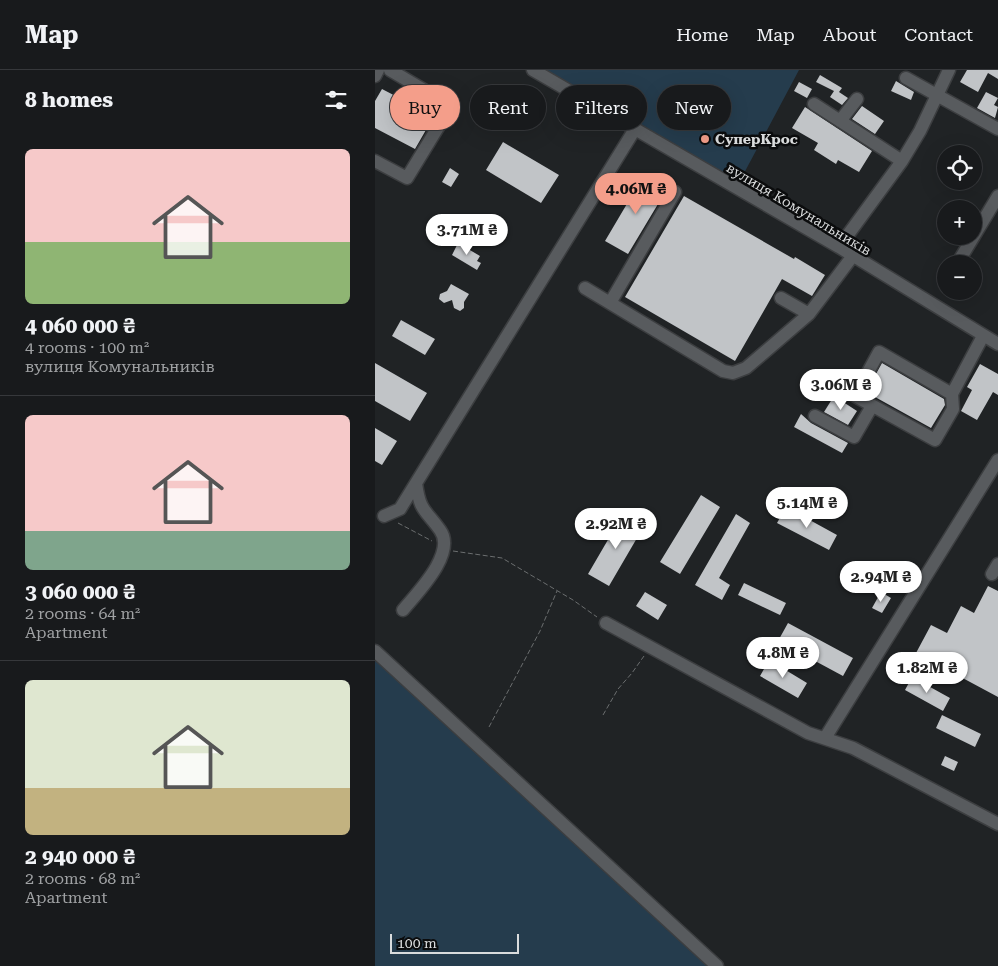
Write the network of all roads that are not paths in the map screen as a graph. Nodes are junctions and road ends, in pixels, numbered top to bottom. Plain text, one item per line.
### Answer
1 (379, 70) edge
2 (390, 70) edge
3 (533, 70) edge
4 (949, 70) edge
5 (375, 76) edge
6 (906, 78) dead end
7 (558, 85) edge
8 (937, 94) junction
9 (857, 99) dead end
10 (814, 104) dead end
11 (840, 121) junction
12 (998, 129) edge
13 (635, 130) joint
14 (375, 161) edge
15 (902, 161) junction
16 (675, 192) dead end
17 (998, 196) edge
18 (982, 223) edge
19 (839, 248) junction
20 (852, 258) junction
21 (585, 288) dead end
22 (781, 298) dead end
23 (610, 303) junction
24 (809, 314) junction
25 (983, 336) junction
26 (998, 344) edge
27 (952, 394) junction
28 (872, 406) junction
29 (815, 416) dead end
30 (998, 460) edge
31 (416, 483) junction
32 (384, 516) dead end
33 (403, 610) dead end
34 (607, 623) road end
35 (375, 651) edge
36 (825, 738) junction
37 (998, 824) edge
38 (717, 966) edge

1 - 5 street
2 - 14 street
3 - 7 street, вулиця Комунальників
4 - 8 street
6 - 8 street
8 - 12 street
8 - 15 street
9 - 11 street
10 - 11 street
11 - 15 street
13 - 19 street, вулиця Комунальників
13 - 31 street
15 - 19 street
16 - 23 street
17 - 18 street
19 - 20 street, вулиця Комунальників
20 - 24 street
20 - 25 street, вулиця Комунальників
21 - 23 street
22 - 24 street
23 - 24 street
25 - 26 street, вулиця Комунальників
25 - 27 street
27 - 28 street
27 - 28 street
28 - 29 street
30 - 36 street
31 - 32 street
31 - 33 street
34 - 36 street
35 - 38 street
36 - 37 street

